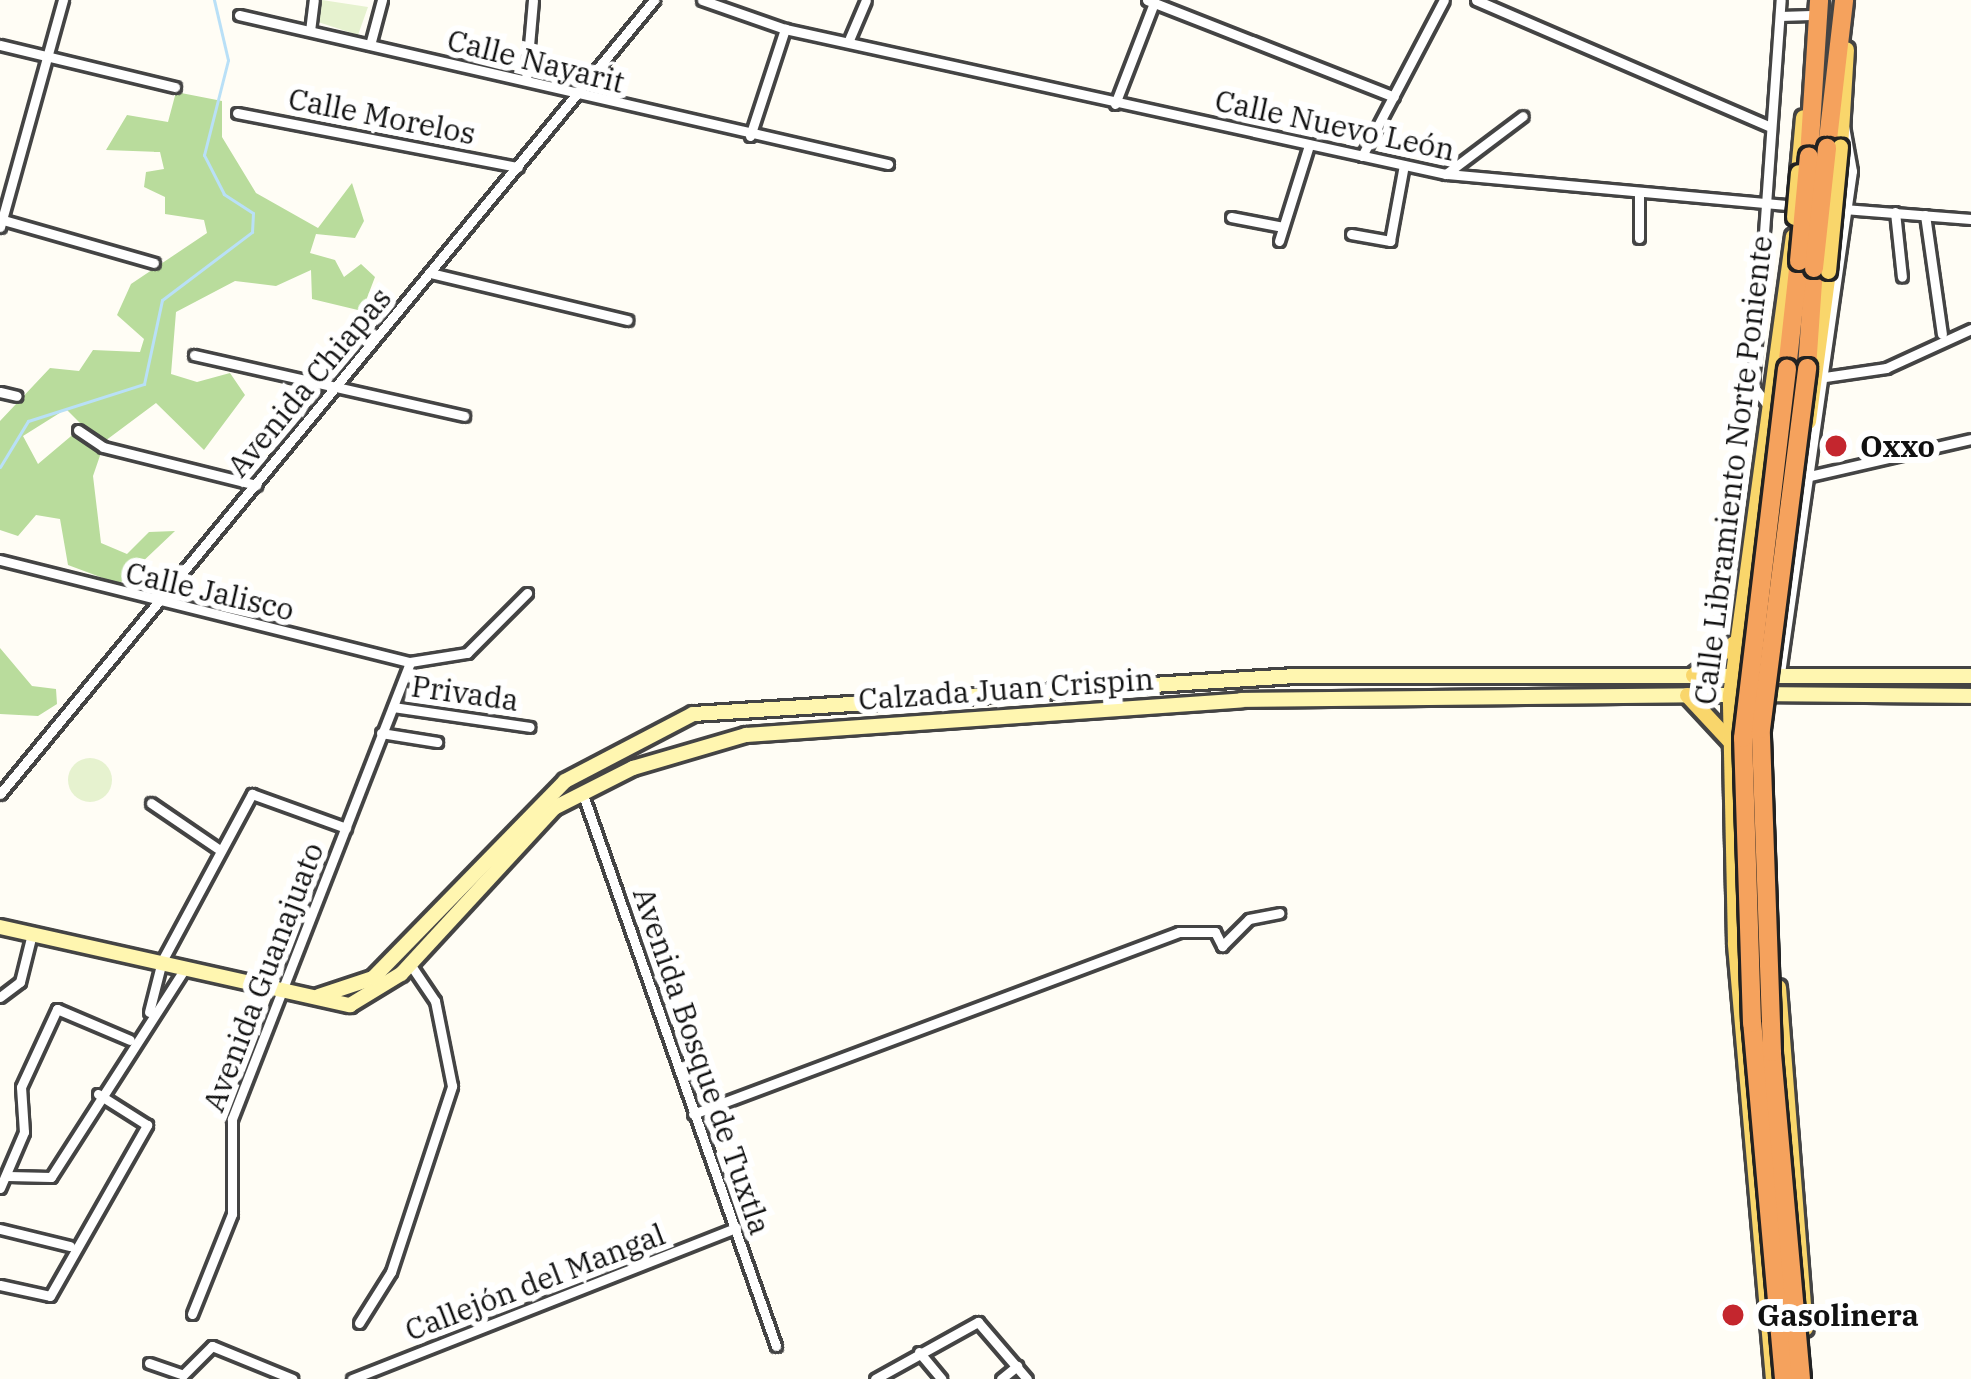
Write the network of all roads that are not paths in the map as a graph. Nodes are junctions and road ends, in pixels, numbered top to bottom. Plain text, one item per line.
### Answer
1 (63, 0) edge
2 (314, 0) edge
3 (382, 0) edge
4 (533, 0) edge
5 (654, 0) edge
6 (702, 0) edge
7 (866, 0) edge
8 (1444, 0) edge
9 (1476, 0) edge
10 (1511, 0) edge
11 (1781, 0) edge
12 (1844, 0) edge
13 (1150, 1) edge
14 (1814, 5) edge
15 (1504, 13) junction
16 (239, 15) dead end
17 (1780, 16) junction
18 (1842, 27) junction
19 (784, 28) junction
20 (310, 31) junction
21 (849, 40) junction
22 (370, 45) junction
23 (0, 46) edge
24 (47, 58) junction
25 (526, 80) junction
26 (175, 87) dead end
27 (1394, 97) junction
28 (579, 98) junction
29 (1114, 104) junction
30 (1841, 110) junction
31 (237, 112) dead end
32 (1523, 116) dead end
33 (1768, 126) junction
34 (751, 136) junction
35 (1309, 145) junction
36 (1362, 156) junction
37 (1818, 156) junction
38 (888, 164) dead end
39 (1404, 165) junction
40 (518, 167) junction
41 (1446, 174) junction
42 (1639, 193) junction
43 (1766, 205) junction
44 (1848, 208) junction
45 (1895, 212) junction
46 (1925, 215) junction
47 (1232, 218) dead end
48 (1971, 219) edge
49 (1, 222) edge
50 (1283, 227) junction
51 (1351, 234) dead end
52 (1639, 238) dead end
53 (1279, 241) dead end
54 (154, 263) dead end
55 (1814, 267) junction
56 (430, 273) junction
57 (1902, 277) dead end
58 (627, 320) dead end
59 (1971, 329) edge
60 (1942, 334) junction
61 (194, 355) dead end
62 (1806, 372) junction
63 (337, 389) junction
64 (0, 392) edge
65 (17, 396) dead end
66 (1769, 407) junction
67 (464, 416) dead end
68 (78, 430) dead end
69 (1971, 440) edge
70 (1801, 478) junction
71 (256, 484) junction
72 (0, 560) edge
73 (526, 593) dead end
74 (153, 605) junction
75 (1736, 640) junction
76 (410, 662) junction
77 (1775, 673) junction
78 (1731, 674) junction
79 (1693, 675) junction
80 (1971, 676) edge
81 (1769, 694) junction
82 (1687, 695) junction
83 (1730, 695) junction
84 (1971, 696) edge
85 (393, 706) junction
86 (698, 714) junction
87 (677, 718) junction
88 (530, 727) dead end
89 (381, 734) junction
90 (436, 742) dead end
91 (703, 746) junction
92 (1732, 749) junction
93 (682, 751) junction
94 (582, 792) junction
95 (0, 794) edge
96 (151, 802) dead end
97 (346, 828) junction
98 (218, 848) junction
99 (1279, 913) dead end
100 (0, 927) edge
101 (32, 934) junction
102 (162, 961) junction
103 (410, 964) junction
104 (183, 971) junction
105 (277, 992) junction
106 (0, 997) edge
107 (305, 997) junction
108 (149, 1012) junction
109 (130, 1040) junction
110 (98, 1094) junction
111 (693, 1114) junction
112 (8, 1176) junction
113 (0, 1188) edge
114 (736, 1228) junction
115 (0, 1229) edge
116 (70, 1246) junction
117 (0, 1285) edge
118 (192, 1315) dead end
119 (359, 1323) dead end
120 (776, 1346) dead end
121 (919, 1352) junction
122 (148, 1363) dead end
123 (1017, 1366) junction
124 (293, 1379) edge
125 (352, 1379) edge
126 (875, 1379) edge
127 (942, 1379) edge
128 (1001, 1379) edge
129 (1027, 1379) edge
130 (1773, 1379) edge
131 (1784, 1379) edge
132 (1805, 1379) edge

1 - 24 street
2 - 20 street
3 - 22 street
4 - 25 street
5 - 28 street, Avenida Chiapas
6 - 19 street, Calle Nuevo León
7 - 21 street
8 - 27 street
9 - 15 street
10 - 15 street
11 - 17 street
12 - 18 highway, Calle Libramiento Norte Poniente
13 - 27 street
13 - 29 street
14 - 17 street
14 - 37 highway, Calle Libramiento Norte Poniente
15 - 33 street
16 - 20 street, Calle Nayarit
17 - 33 street
18 - 30 main road, Calle Libramiento Norte Poniente
18 - 37 highway, Calle Libramiento Norte Poniente
19 - 21 street, Calle Nuevo León
19 - 34 street
20 - 22 street, Calle Nayarit
21 - 29 street, Calle Nuevo León
22 - 25 street, Calle Nayarit
23 - 24 street
24 - 26 street
24 - 49 street
25 - 28 street, Calle Nayarit
27 - 36 street
28 - 34 street, Calle Nayarit
28 - 40 street, Avenida Chiapas
29 - 35 street, Calle Nuevo León
30 - 37 main road, Calle Libramiento Norte Poniente
30 - 44 street
31 - 40 street, Calle Morelos
32 - 41 street
33 - 43 street
34 - 38 street, Calle Nayarit
35 - 36 street, Calle Nuevo León
35 - 50 street
36 - 39 street, Calle Nuevo León
37 - 55 highway, Calle Libramiento Norte Poniente, bridge
37 - 55 main road, Calle Libramiento Norte Poniente, bridge
37 - 66 main road, Calle Libramiento Norte Poniente, bridge
39 - 41 street, Calle Nuevo León
39 - 51 street
40 - 56 street, Avenida Chiapas
41 - 42 street, Calle Nuevo León
42 - 43 street, Calle Nuevo León
42 - 52 street
43 - 44 street, Calle Nuevo León
43 - 66 street
44 - 45 street, Calle Nuevo León
44 - 62 street
45 - 46 street, Calle Nuevo León
45 - 57 street
46 - 48 street, Calle Nuevo León
46 - 60 street
47 - 50 street
49 - 54 street
50 - 53 street
55 - 62 highway, Calle Libramiento Norte Poniente
55 - 70 main road, Calle Libramiento Norte Poniente
56 - 58 street
56 - 63 street, Avenida Chiapas
59 - 60 street
60 - 62 street
61 - 63 street
62 - 70 street
62 - 131 highway, Calle Libramiento Norte Poniente, bridge
62 - 132 highway, Calle Libramiento Norte Poniente, bridge
63 - 67 street
63 - 71 street, Avenida Chiapas
64 - 65 street
66 - 75 main road, Calle Libramiento Norte Poniente
68 - 71 street
69 - 70 street
70 - 77 main road, Calle Libramiento Norte Poniente
71 - 74 street, Avenida Chiapas
72 - 74 street, Calle Jalisco
73 - 76 street
74 - 76 street, Calle Jalisco
74 - 95 street, Avenida Chiapas
75 - 78 main road, Calle Libramiento Norte Poniente
75 - 79 main road
76 - 85 street, Avenida Guanajuato
77 - 78 main road, Calzada Juan Crispin
77 - 80 main road, Calzada Juan Crispin
77 - 81 main road, Calle Libramiento Norte Poniente
78 - 79 main road, Calzada Juan Crispin
78 - 83 main road, Calle Libramiento Norte Poniente
79 - 86 main road, Calzada Juan Crispin
81 - 83 main road, Calzada Juan Crispin
81 - 84 main road, Calzada Juan Crispin
81 - 132 main road, Calle Libramiento Norte Poniente, bridge
82 - 83 main road, Calzada Juan Crispin
82 - 91 main road, Calzada Juan Crispin
82 - 92 main road
83 - 92 main road, Calle Libramiento Norte Poniente
85 - 88 street, Privada
85 - 89 street, Avenida Guanajuato
86 - 87 main road, Calzada Juan Crispin
86 - 91 main road
87 - 93 main road
87 - 107 main road, Calzada Juan Crispin
89 - 90 street
89 - 97 street, Avenida Guanajuato
91 - 93 main road, Calzada Juan Crispin
92 - 130 main road, Calle Libramiento Norte Poniente
93 - 94 main road, Calzada Juan Crispin
94 - 103 main road, Calzada Juan Crispin
94 - 111 street, Avenida Bosque de Tuxtla
96 - 98 street
97 - 98 street
97 - 105 street, Avenida Guanajuato
98 - 102 street
99 - 111 street
100 - 101 main road, Calzada Juan Crispin
101 - 102 main road, Calzada Juan Crispin
101 - 106 street
102 - 104 main road, Calzada Juan Crispin
102 - 108 street
103 - 107 main road, Calzada Juan Crispin
103 - 119 street
104 - 105 main road, Calzada Juan Crispin
104 - 108 street
105 - 107 main road, Calzada Juan Crispin
105 - 118 street, Avenida Guanajuato
108 - 109 street
109 - 110 street
109 - 112 street
110 - 112 street
110 - 116 street
111 - 114 street, Avenida Bosque de Tuxtla
112 - 113 street
114 - 120 street, Avenida Bosque de Tuxtla
114 - 125 street, Callejón del Mangal
115 - 116 street
116 - 117 street
121 - 123 street
121 - 126 street
121 - 127 street
122 - 124 street
123 - 128 street
123 - 129 street

